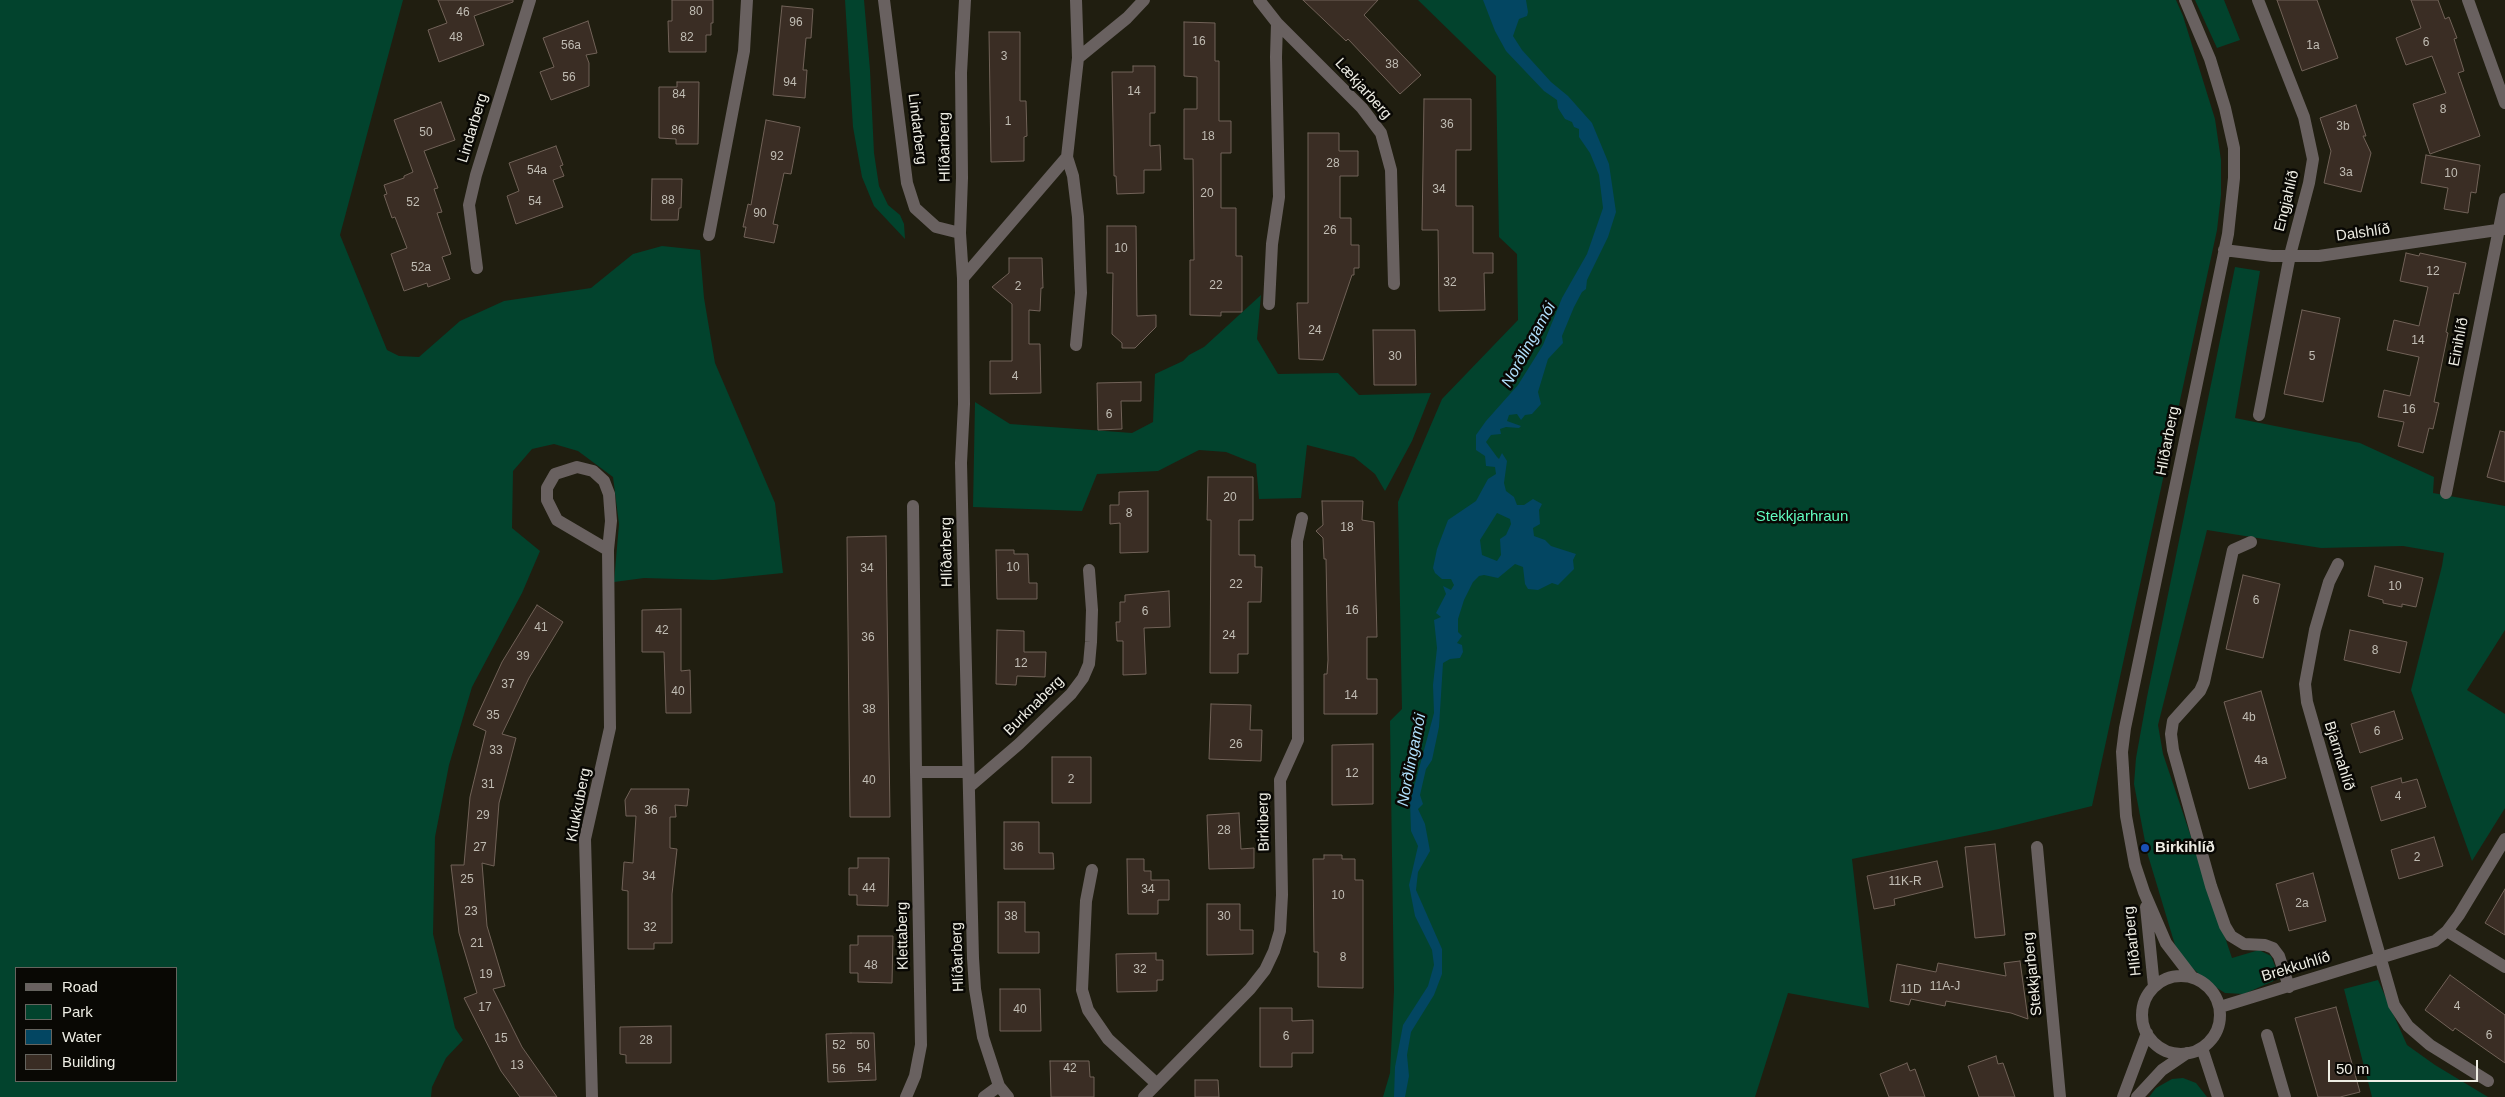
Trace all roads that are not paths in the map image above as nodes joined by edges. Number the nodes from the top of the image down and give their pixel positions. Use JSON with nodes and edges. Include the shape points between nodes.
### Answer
{"nodes":[{"id":1,"x":530,"y":0,"type":"edge"},
{"id":2,"x":747,"y":0,"type":"edge"},
{"id":3,"x":884,"y":0,"type":"edge"},
{"id":4,"x":965,"y":0,"type":"edge"},
{"id":5,"x":1076,"y":0,"type":"edge"},
{"id":6,"x":1144,"y":0,"type":"edge"},
{"id":7,"x":1259,"y":0,"type":"edge"},
{"id":8,"x":2185,"y":0,"type":"edge"},
{"id":9,"x":2258,"y":0,"type":"edge"},
{"id":10,"x":2468,"y":0,"type":"edge"},
{"id":11,"x":1277,"y":23,"type":"junction"},
{"id":12,"x":1078,"y":58,"type":"junction"},
{"id":13,"x":2505,"y":103,"type":"edge"},
{"id":14,"x":1067,"y":157,"type":"junction"},
{"id":15,"x":2505,"y":198,"type":"edge"},
{"id":16,"x":2502,"y":229,"type":"edge"},
{"id":17,"x":960,"y":233,"type":"junction"},
{"id":18,"x":709,"y":235,"type":"dead end"},
{"id":19,"x":2224,"y":250,"type":"junction"},
{"id":20,"x":2290,"y":256,"type":"junction"},
{"id":21,"x":477,"y":268,"type":"dead end"},
{"id":22,"x":963,"y":278,"type":"junction"},
{"id":23,"x":1394,"y":284,"type":"dead end"},
{"id":24,"x":1270,"y":304,"type":"dead end"},
{"id":25,"x":1076,"y":345,"type":"dead end"},
{"id":26,"x":2259,"y":415,"type":"dead end"},
{"id":27,"x":2446,"y":493,"type":"dead end"},
{"id":28,"x":913,"y":506,"type":"dead end"},
{"id":29,"x":1302,"y":518,"type":"dead end"},
{"id":30,"x":2251,"y":542,"type":"dead end"},
{"id":31,"x":608,"y":550,"type":"junction"},
{"id":32,"x":2338,"y":564,"type":"dead end"},
{"id":33,"x":1089,"y":570,"type":"dead end"},
{"id":34,"x":916,"y":772,"type":"junction"},
{"id":35,"x":968,"y":772,"type":"junction"},
{"id":36,"x":969,"y":787,"type":"junction"},
{"id":37,"x":2505,"y":841,"type":"edge"},
{"id":38,"x":2037,"y":848,"type":"dead end"},
{"id":39,"x":1092,"y":870,"type":"dead end"},
{"id":40,"x":2144,"y":892,"type":"junction"},
{"id":41,"x":2447,"y":931,"type":"junction"},
{"id":42,"x":2381,"y":958,"type":"junction"},
{"id":43,"x":2505,"y":967,"type":"edge"},
{"id":44,"x":2192,"y":977,"type":"junction"},
{"id":45,"x":2154,"y":987,"type":"junction"},
{"id":46,"x":2289,"y":987,"type":"junction"},
{"id":47,"x":2220,"y":1007,"type":"junction"},
{"id":48,"x":2147,"y":1033,"type":"junction"},
{"id":49,"x":2267,"y":1035,"type":"dead end"},
{"id":50,"x":2202,"y":1048,"type":"junction"},
{"id":51,"x":2187,"y":1054,"type":"junction"},
{"id":52,"x":2488,"y":1081,"type":"dead end"},
{"id":53,"x":1157,"y":1084,"type":"junction"},
{"id":54,"x":999,"y":1086,"type":"junction"},
{"id":55,"x":592,"y":1097,"type":"edge"},
{"id":56,"x":906,"y":1097,"type":"edge"},
{"id":57,"x":984,"y":1097,"type":"edge"},
{"id":58,"x":1008,"y":1097,"type":"edge"},
{"id":59,"x":1144,"y":1097,"type":"edge"},
{"id":60,"x":2060,"y":1097,"type":"edge"},
{"id":61,"x":2123,"y":1097,"type":"edge"},
{"id":62,"x":2137,"y":1097,"type":"edge"},
{"id":63,"x":2218,"y":1097,"type":"edge"},
{"id":64,"x":2285,"y":1097,"type":"edge"}],
"edges":[{"from":1,"to":21,"type":"street","name":"Lindarberg","via":[[476,175],[470,205]]},
{"from":2,"to":18,"type":"street","via":[[744,51]]},
{"from":3,"to":17,"type":"street","name":"Lindarberg","via":[[907,183],[915,208],[936,227]]},
{"from":4,"to":17,"type":"street","name":"Hlíðarberg"},
{"from":5,"to":12,"type":"street"},
{"from":6,"to":12,"type":"street"},
{"from":7,"to":11,"type":"street","name":"Lækjarberg"},
{"from":8,"to":19,"type":"street","name":"Hlíðarberg","via":[[2210,59],[2234,148],[2234,178]]},
{"from":9,"to":20,"type":"street","name":"Engjahlíð","via":[[2304,117],[2313,159]]},
{"from":10,"to":13,"type":"street"},
{"from":11,"to":23,"type":"street","name":"Lækjarberg","via":[[1362,108],[1381,133],[1391,170]]},
{"from":11,"to":24,"type":"street","via":[[1279,197],[1272,244]]},
{"from":12,"to":14,"type":"street"},
{"from":14,"to":22,"type":"street"},
{"from":14,"to":25,"type":"street","via":[[1078,217],[1081,293]]},
{"from":15,"to":16,"type":"street","name":"Einihlíð"},
{"from":16,"to":20,"type":"street","name":"Dalshlíð","via":[[2319,256]]},
{"from":16,"to":27,"type":"street","name":"Einihlíð"},
{"from":17,"to":22,"type":"street","name":"Hlíðarberg"},
{"from":19,"to":20,"type":"street","name":"Dalshlíð"},
{"from":19,"to":40,"type":"street","name":"Hlíðarberg","via":[[2122,752],[2126,816]]},
{"from":20,"to":26,"type":"street","name":"Engjahlíð"},
{"from":22,"to":35,"type":"street","name":"Hlíðarberg","via":[[961,462]]},
{"from":28,"to":34,"type":"street","name":"Klettaberg"},
{"from":29,"to":53,"type":"street","name":"Birkiberg","via":[[1297,541],[1298,740],[1280,780],[1280,931],[1265,970]]},
{"from":30,"to":46,"type":"street","via":[[2233,550],[2204,682],[2173,721],[2171,734],[2225,926],[2231,936],[2244,944],[2273,948]]},
{"from":31,"to":31,"type":"street","name":"Klukkuberg","via":[[611,521],[609,494],[604,481],[593,471],[578,467],[555,474],[547,488],[547,500],[557,520]]},
{"from":31,"to":55,"type":"street","name":"Klukkuberg","via":[[610,728],[585,839]]},
{"from":32,"to":42,"type":"street","name":"Bjarmahlíð","via":[[2326,590],[2315,630],[2306,677],[2307,702]]},
{"from":33,"to":36,"type":"street","name":"Burknaberg","via":[[1091,642],[1089,664],[1083,678],[1071,694],[1019,744]]},
{"from":34,"to":35,"type":"street"},
{"from":34,"to":56,"type":"street","name":"Klettaberg","via":[[921,1045],[915,1076]]},
{"from":35,"to":36,"type":"street","name":"Hlíðarberg"},
{"from":36,"to":54,"type":"street","name":"Hlíðarberg","via":[[974,989],[983,1037]]},
{"from":37,"to":41,"type":"street","name":"Brekkuhlíð"},
{"from":38,"to":60,"type":"street","name":"Stekkjarberg"},
{"from":39,"to":53,"type":"street","via":[[1086,901],[1082,990],[1088,1010],[1108,1039]]},
{"from":40,"to":44,"type":"street","name":"Hlíðarberg","via":[[2166,942]]},
{"from":40,"to":45,"type":"street","name":"Hlíðarberg"},
{"from":41,"to":42,"type":"street","name":"Brekkuhlíð","via":[[2435,941]]},
{"from":41,"to":43,"type":"street"},
{"from":42,"to":46,"type":"street","name":"Brekkuhlíð"},
{"from":42,"to":52,"type":"street","via":[[2394,1005],[2408,1026],[2430,1045]]},
{"from":44,"to":45,"type":"street","via":[[2172,977]]},
{"from":44,"to":47,"type":"street","via":[[2210,988]]},
{"from":45,"to":48,"type":"street","via":[[2146,997],[2143,1009]]},
{"from":46,"to":47,"type":"street","name":"Brekkuhlíð"},
{"from":47,"to":50,"type":"street","via":[[2217,1030]]},
{"from":48,"to":51,"type":"street","via":[[2160,1047]]},
{"from":48,"to":61,"type":"street"},
{"from":49,"to":64,"type":"street"},
{"from":50,"to":51,"type":"street"},
{"from":50,"to":63,"type":"street"},
{"from":51,"to":62,"type":"street","via":[[2156,1076]]},
{"from":53,"to":59,"type":"street","name":"Birkiberg"},
{"from":54,"to":57,"type":"street"},
{"from":54,"to":58,"type":"street","name":"Hlíðarberg"}]}
